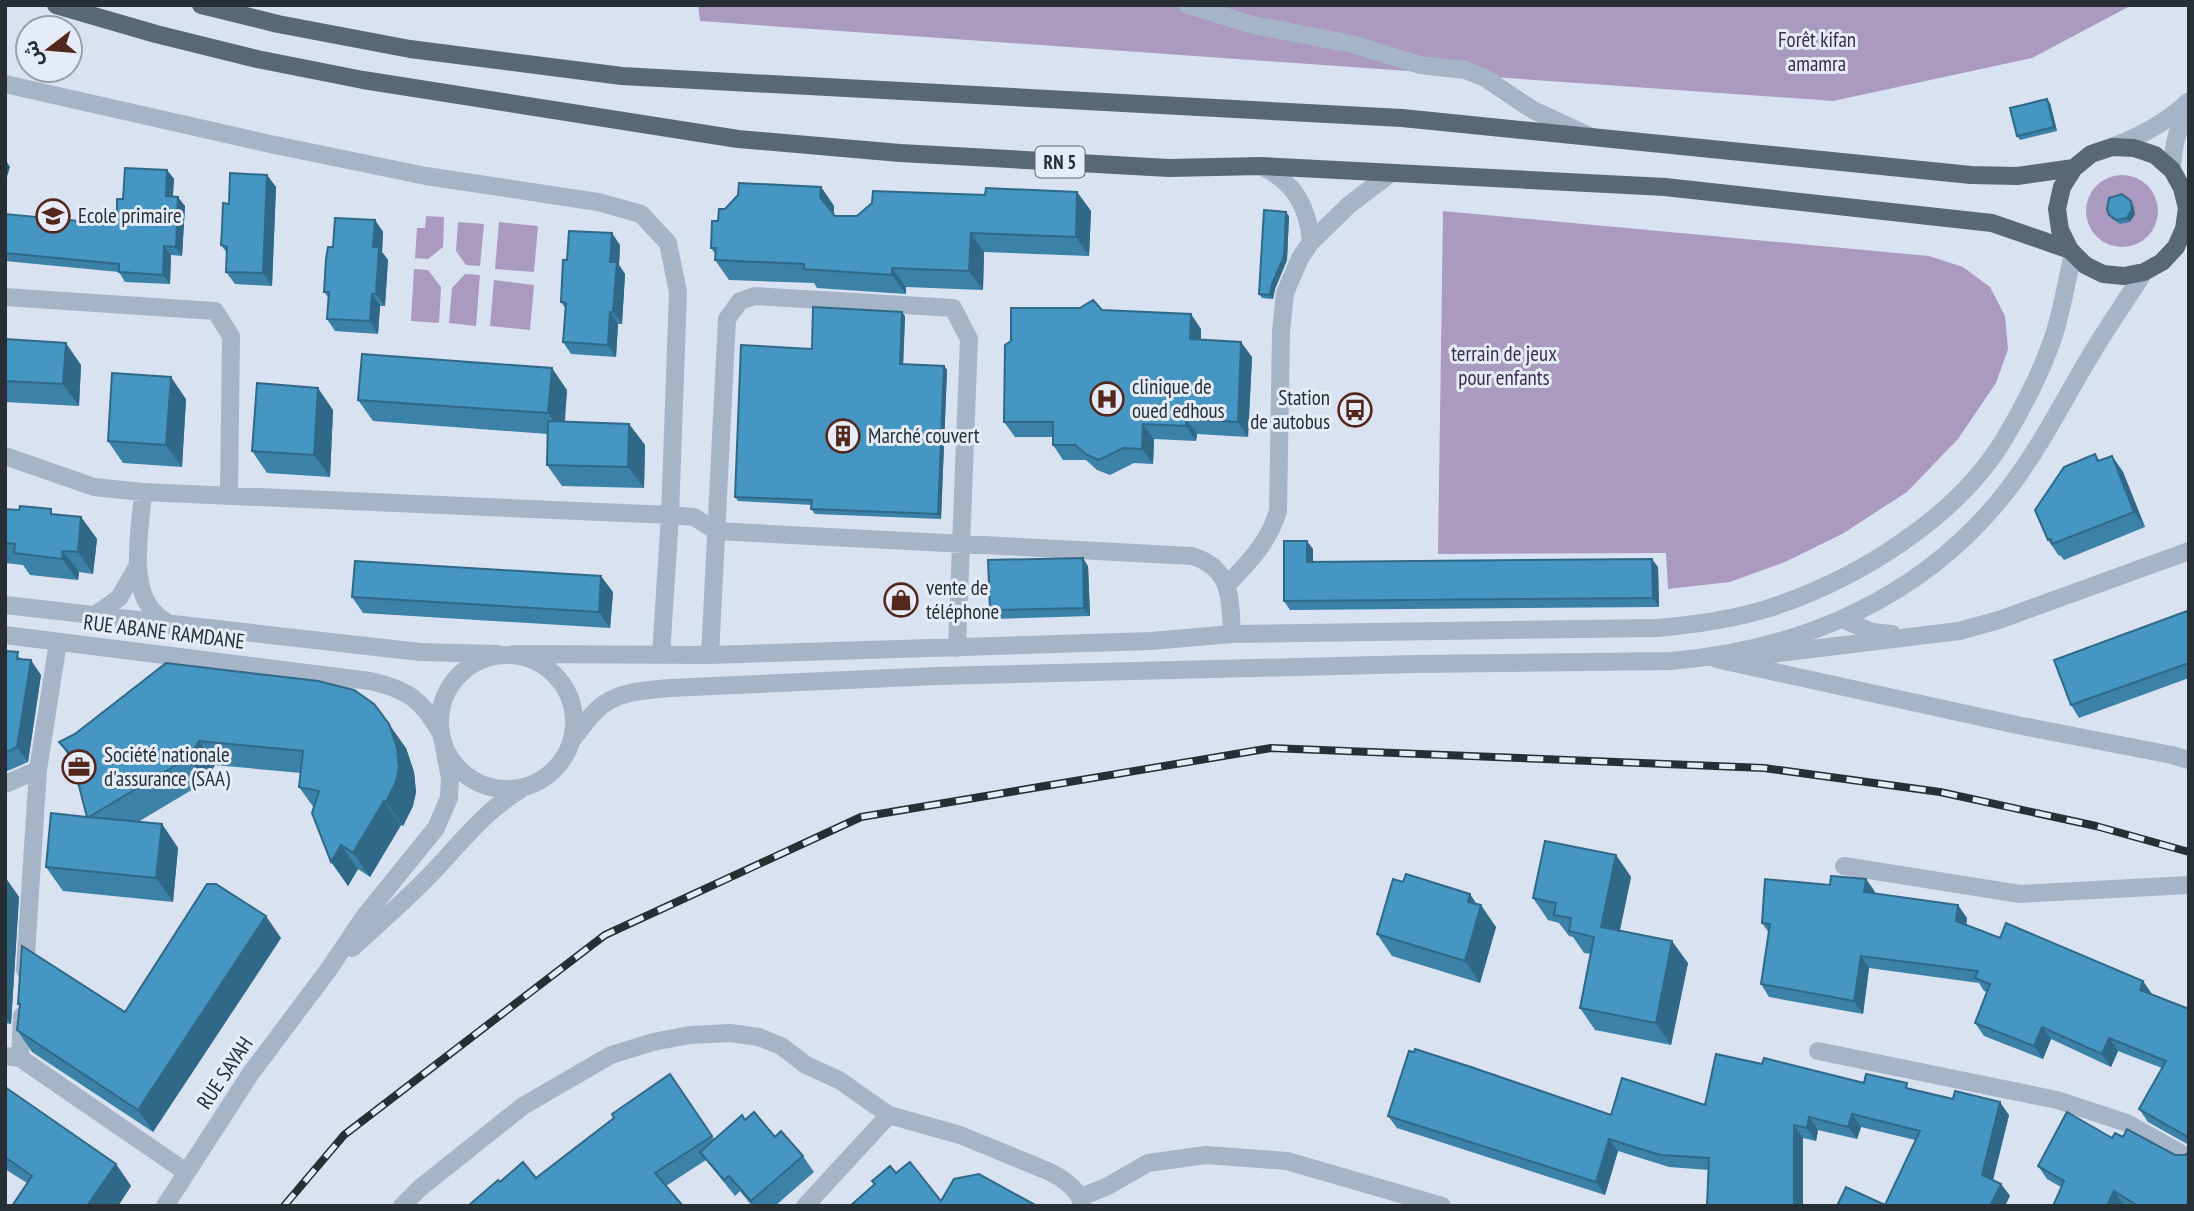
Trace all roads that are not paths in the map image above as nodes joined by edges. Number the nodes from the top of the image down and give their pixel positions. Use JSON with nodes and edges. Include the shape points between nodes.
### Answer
{"nodes":[{"id":1,"x":56,"y":5,"type":"edge"},
{"id":2,"x":201,"y":5,"type":"edge"},
{"id":3,"x":1188,"y":5,"type":"edge"},
{"id":4,"x":5,"y":84,"type":"edge"},
{"id":5,"x":2189,"y":101,"type":"edge"},
{"id":6,"x":2189,"y":106,"type":"edge"},
{"id":7,"x":1591,"y":137,"type":"junction"},
{"id":8,"x":2112,"y":147,"type":"junction"},
{"id":9,"x":1261,"y":166,"type":"junction"},
{"id":10,"x":2074,"y":168,"type":"junction"},
{"id":11,"x":1391,"y":173,"type":"junction"},
{"id":12,"x":2180,"y":179,"type":"edge"},
{"id":13,"x":1311,"y":242,"type":"junction"},
{"id":14,"x":2072,"y":252,"type":"junction"},
{"id":15,"x":2189,"y":254,"type":"edge"},
{"id":16,"x":2162,"y":262,"type":"junction"},
{"id":17,"x":2144,"y":272,"type":"junction"},
{"id":18,"x":5,"y":297,"type":"edge"},
{"id":19,"x":5,"y":456,"type":"edge"},
{"id":20,"x":143,"y":492,"type":"junction"},
{"id":21,"x":229,"y":495,"type":"junction"},
{"id":22,"x":670,"y":514,"type":"junction"},
{"id":23,"x":716,"y":531,"type":"junction"},
{"id":24,"x":960,"y":545,"type":"junction"},
{"id":25,"x":2189,"y":551,"type":"edge"},
{"id":26,"x":137,"y":567,"type":"junction"},
{"id":27,"x":1227,"y":585,"type":"junction"},
{"id":28,"x":5,"y":605,"type":"edge"},
{"id":29,"x":95,"y":615,"type":"junction"},
{"id":30,"x":1842,"y":619,"type":"junction"},
{"id":31,"x":170,"y":625,"type":"junction"},
{"id":32,"x":1232,"y":634,"type":"junction"},
{"id":33,"x":5,"y":635,"type":"edge"},
{"id":34,"x":1920,"y":637,"type":"junction"},
{"id":35,"x":58,"y":642,"type":"junction"},
{"id":36,"x":957,"y":648,"type":"junction"},
{"id":37,"x":505,"y":654,"type":"junction"},
{"id":38,"x":661,"y":655,"type":"junction"},
{"id":39,"x":710,"y":655,"type":"junction"},
{"id":40,"x":1709,"y":658,"type":"junction"},
{"id":41,"x":442,"y":739,"type":"junction"},
{"id":42,"x":572,"y":740,"type":"junction"},
{"id":43,"x":2189,"y":760,"type":"edge"},
{"id":44,"x":38,"y":770,"type":"junction"},
{"id":45,"x":5,"y":784,"type":"edge"},
{"id":46,"x":525,"y":787,"type":"junction"},
{"id":47,"x":1844,"y":866,"type":"dead end"},
{"id":48,"x":2189,"y":885,"type":"edge"},
{"id":49,"x":329,"y":969,"type":"junction"},
{"id":50,"x":1818,"y":1051,"type":"dead end"},
{"id":51,"x":13,"y":1057,"type":"edge"},
{"id":52,"x":889,"y":1115,"type":"junction"},
{"id":53,"x":2189,"y":1158,"type":"edge"},
{"id":54,"x":186,"y":1172,"type":"junction"},
{"id":55,"x":1082,"y":1201,"type":"edge"},
{"id":56,"x":164,"y":1206,"type":"edge"},
{"id":57,"x":402,"y":1206,"type":"edge"},
{"id":58,"x":805,"y":1206,"type":"edge"},
{"id":59,"x":1442,"y":1206,"type":"edge"}],
"edges":[{"from":1,"to":9,"type":"main road","number":"RN 5","via":[[257,59],[363,80],[738,139],[1169,169]]},
{"from":2,"to":7,"type":"main road","via":[[410,49],[622,76],[1388,117]]},
{"from":3,"to":7,"type":"street","via":[[1420,65],[1465,70]]},
{"from":4,"to":22,"type":"street","via":[[426,176],[598,202],[642,214],[668,243],[678,292]]},
{"from":5,"to":8,"type":"street","via":[[2141,136]]},
{"from":6,"to":12,"type":"street","via":[[2173,145]]},
{"from":7,"to":10,"type":"main road","via":[[1971,175],[2017,176]]},
{"from":8,"to":10,"type":"main road","via":[[2091,154]]},
{"from":8,"to":12,"type":"main road","via":[[2155,155]]},
{"from":9,"to":11,"type":"main road","number":"RN 5"},
{"from":9,"to":13,"type":"street","via":[[1276,173],[1298,195],[1306,210]]},
{"from":10,"to":14,"type":"main road","via":[[2062,187],[2057,209],[2060,230]]},
{"from":11,"to":13,"type":"street"},
{"from":11,"to":14,"type":"main road","number":"RN 5","via":[[1665,187],[1992,223]]},
{"from":12,"to":16,"type":"main road","via":[[2187,208],[2184,229]]},
{"from":13,"to":27,"type":"street","via":[[1291,275],[1281,312],[1278,511],[1263,545]]},
{"from":14,"to":17,"type":"main road","via":[[2103,274]]},
{"from":14,"to":32,"type":"street","via":[[2043,364],[2005,438],[1967,488],[1896,547],[1806,594],[1698,625],[1656,628]]},
{"from":15,"to":16,"type":"main road"},
{"from":16,"to":17,"type":"main road"},
{"from":17,"to":30,"type":"street","via":[[2005,493],[1934,564],[1892,594]]},
{"from":18,"to":21,"type":"street","via":[[215,311],[231,336]]},
{"from":19,"to":20,"type":"street","via":[[94,487]]},
{"from":20,"to":21,"type":"street"},
{"from":20,"to":26,"type":"street"},
{"from":21,"to":22,"type":"street"},
{"from":22,"to":23,"type":"street","via":[[694,517]]},
{"from":22,"to":38,"type":"street"},
{"from":23,"to":24,"type":"street"},
{"from":23,"to":24,"type":"street","via":[[727,319],[740,301],[755,296],[953,308],[969,338]]},
{"from":23,"to":39,"type":"street"},
{"from":24,"to":27,"type":"street","via":[[1192,555],[1206,560]]},
{"from":24,"to":36,"type":"street"},
{"from":25,"to":34,"type":"street","via":[[1999,620]]},
{"from":26,"to":29,"type":"street","via":[[119,598]]},
{"from":26,"to":31,"type":"street","via":[[152,610]]},
{"from":27,"to":32,"type":"street"},
{"from":28,"to":29,"type":"street"},
{"from":29,"to":31,"type":"street"},
{"from":30,"to":34,"type":"street","via":[[1871,632]]},
{"from":30,"to":40,"type":"street","via":[[1783,641]]},
{"from":31,"to":37,"type":"street","via":[[420,652]]},
{"from":32,"to":36,"type":"street"},
{"from":33,"to":35,"type":"street","name":"RUE ABANE RAMDANE"},
{"from":34,"to":40,"type":"street","via":[[1769,656]]},
{"from":35,"to":41,"type":"street","name":"RUE ABANE RAMDANE","via":[[370,681],[405,692],[426,709]]},
{"from":35,"to":44,"type":"street"},
{"from":36,"to":39,"type":"street"},
{"from":37,"to":38,"type":"street"},
{"from":37,"to":41,"type":"street","via":[[469,665],[458,675],[442,701]]},
{"from":37,"to":42,"type":"street","via":[[541,663],[562,683],[573,711]]},
{"from":38,"to":39,"type":"street"},
{"from":40,"to":42,"type":"street","via":[[937,676],[670,688],[615,697],[600,706]]},
{"from":40,"to":43,"type":"street"},
{"from":41,"to":46,"type":"street","via":[[459,770],[471,779],[497,789]]},
{"from":41,"to":49,"type":"street","name":"RUE SAYAH","via":[[449,798],[436,828]]},
{"from":42,"to":46,"type":"street","via":[[549,775]]},
{"from":44,"to":45,"type":"street"},
{"from":44,"to":51,"type":"street","via":[[24,996]]},
{"from":46,"to":49,"type":"street","name":"RUE SAYAH","via":[[495,806],[429,876]]},
{"from":47,"to":48,"type":"street","via":[[2020,894]]},
{"from":49,"to":54,"type":"street","name":"RUE SAYAH","via":[[251,1073]]},
{"from":50,"to":53,"type":"street","via":[[2057,1100],[2127,1123]]},
{"from":51,"to":54,"type":"street"},
{"from":52,"to":55,"type":"street","via":[[960,1135],[1050,1172]]},
{"from":52,"to":57,"type":"street","via":[[839,1080],[759,1037],[690,1035],[611,1055],[523,1107]]},
{"from":52,"to":58,"type":"street"},
{"from":54,"to":56,"type":"street","name":"RUE SAYAH"},
{"from":55,"to":59,"type":"street","via":[[1148,1163],[1206,1154],[1287,1161]]}]}
